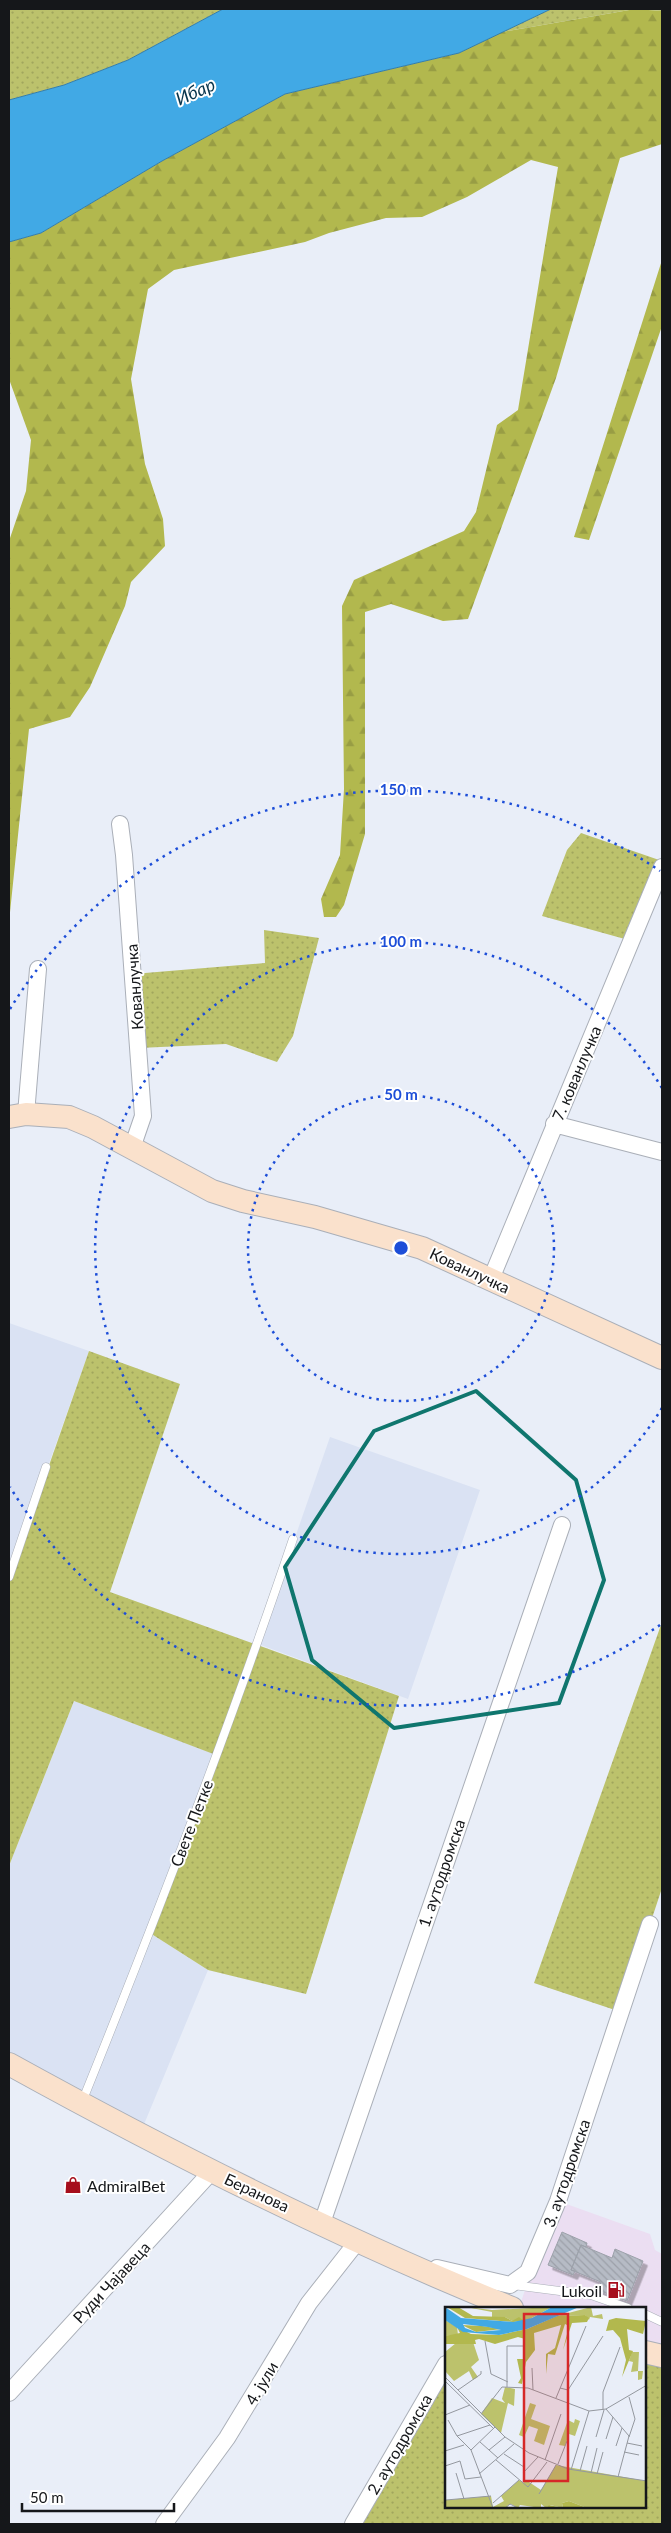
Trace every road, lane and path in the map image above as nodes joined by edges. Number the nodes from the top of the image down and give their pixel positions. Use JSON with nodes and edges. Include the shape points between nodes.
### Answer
{"nodes":[{"id":1,"x":120,"y":824,"type":"dead end"},
{"id":2,"x":662,"y":868,"type":"edge"},
{"id":3,"x":38,"y":969,"type":"dead end"},
{"id":4,"x":18,"y":1115,"type":"edge"},
{"id":5,"x":554,"y":1124,"type":"junction"},
{"id":6,"x":132,"y":1148,"type":"junction"},
{"id":7,"x":662,"y":1152,"type":"edge"},
{"id":8,"x":491,"y":1279,"type":"junction"},
{"id":9,"x":662,"y":1358,"type":"edge"},
{"id":10,"x":46,"y":1467,"type":"dead end"},
{"id":11,"x":562,"y":1525,"type":"dead end"},
{"id":12,"x":293,"y":1539,"type":"dead end"},
{"id":13,"x":9,"y":1577,"type":"edge"},
{"id":14,"x":650,"y":1924,"type":"dead end"},
{"id":15,"x":9,"y":2064,"type":"edge"},
{"id":16,"x":82,"y":2104,"type":"junction"},
{"id":17,"x":212,"y":2171,"type":"junction"},
{"id":18,"x":322,"y":2223,"type":"junction"},
{"id":19,"x":357,"y":2242,"type":"junction"},
{"id":20,"x":379,"y":2252,"type":"junction"},
{"id":21,"x":510,"y":2285,"type":"junction"},
{"id":22,"x":482,"y":2302,"type":"edge"},
{"id":23,"x":507,"y":2307,"type":"edge"},
{"id":24,"x":625,"y":2307,"type":"edge"},
{"id":25,"x":646,"y":2314,"type":"edge"},
{"id":26,"x":662,"y":2322,"type":"edge"},
{"id":27,"x":646,"y":2352,"type":"edge"},
{"id":28,"x":662,"y":2356,"type":"edge"},
{"id":29,"x":445,"y":2366,"type":"edge"},
{"id":30,"x":9,"y":2393,"type":"edge"},
{"id":31,"x":164,"y":2524,"type":"edge"},
{"id":32,"x":352,"y":2524,"type":"edge"}],
"edges":[{"from":1,"to":6,"type":"street","name":"Кованлучка","via":[[143,1116]]},
{"from":2,"to":5,"type":"street","name":"7. кованлучка"},
{"from":3,"to":4,"type":"street","name":"Кованлучка"},
{"from":4,"to":6,"type":"street","name":"Кованлучка","via":[[69,1117]]},
{"from":5,"to":7,"type":"street"},
{"from":5,"to":8,"type":"street","name":"7. кованлучка"},
{"from":6,"to":8,"type":"street","name":"Кованлучка","via":[[212,1191],[422,1248]]},
{"from":8,"to":9,"type":"street","name":"Кованлучка"},
{"from":10,"to":13,"type":"lane"},
{"from":11,"to":18,"type":"street","name":"1. аутодромска"},
{"from":12,"to":16,"type":"lane","name":"Свете Петке","via":[[210,1773]]},
{"from":14,"to":21,"type":"street","name":"3. аутодромска","via":[[558,2201],[528,2272]]},
{"from":15,"to":16,"type":"street","name":"Беранова"},
{"from":16,"to":17,"type":"street","name":"Беранова"},
{"from":17,"to":18,"type":"street","name":"Беранова"},
{"from":17,"to":30,"type":"street","name":"Руди Чајавеца"},
{"from":18,"to":19,"type":"street","name":"Беранова"},
{"from":19,"to":20,"type":"street","name":"Беранова"},
{"from":19,"to":31,"type":"street","name":"4. јули","via":[[308,2304],[227,2438]]},
{"from":20,"to":21,"type":"street"},
{"from":20,"to":22,"type":"street","name":"Беранова"},
{"from":21,"to":24,"type":"lane","via":[[591,2295]]},
{"from":22,"to":23,"type":"street","name":"Беранова"},
{"from":25,"to":26,"type":"lane"},
{"from":27,"to":28,"type":"street"},
{"from":29,"to":32,"type":"street","name":"2. аутодромска"}]}
